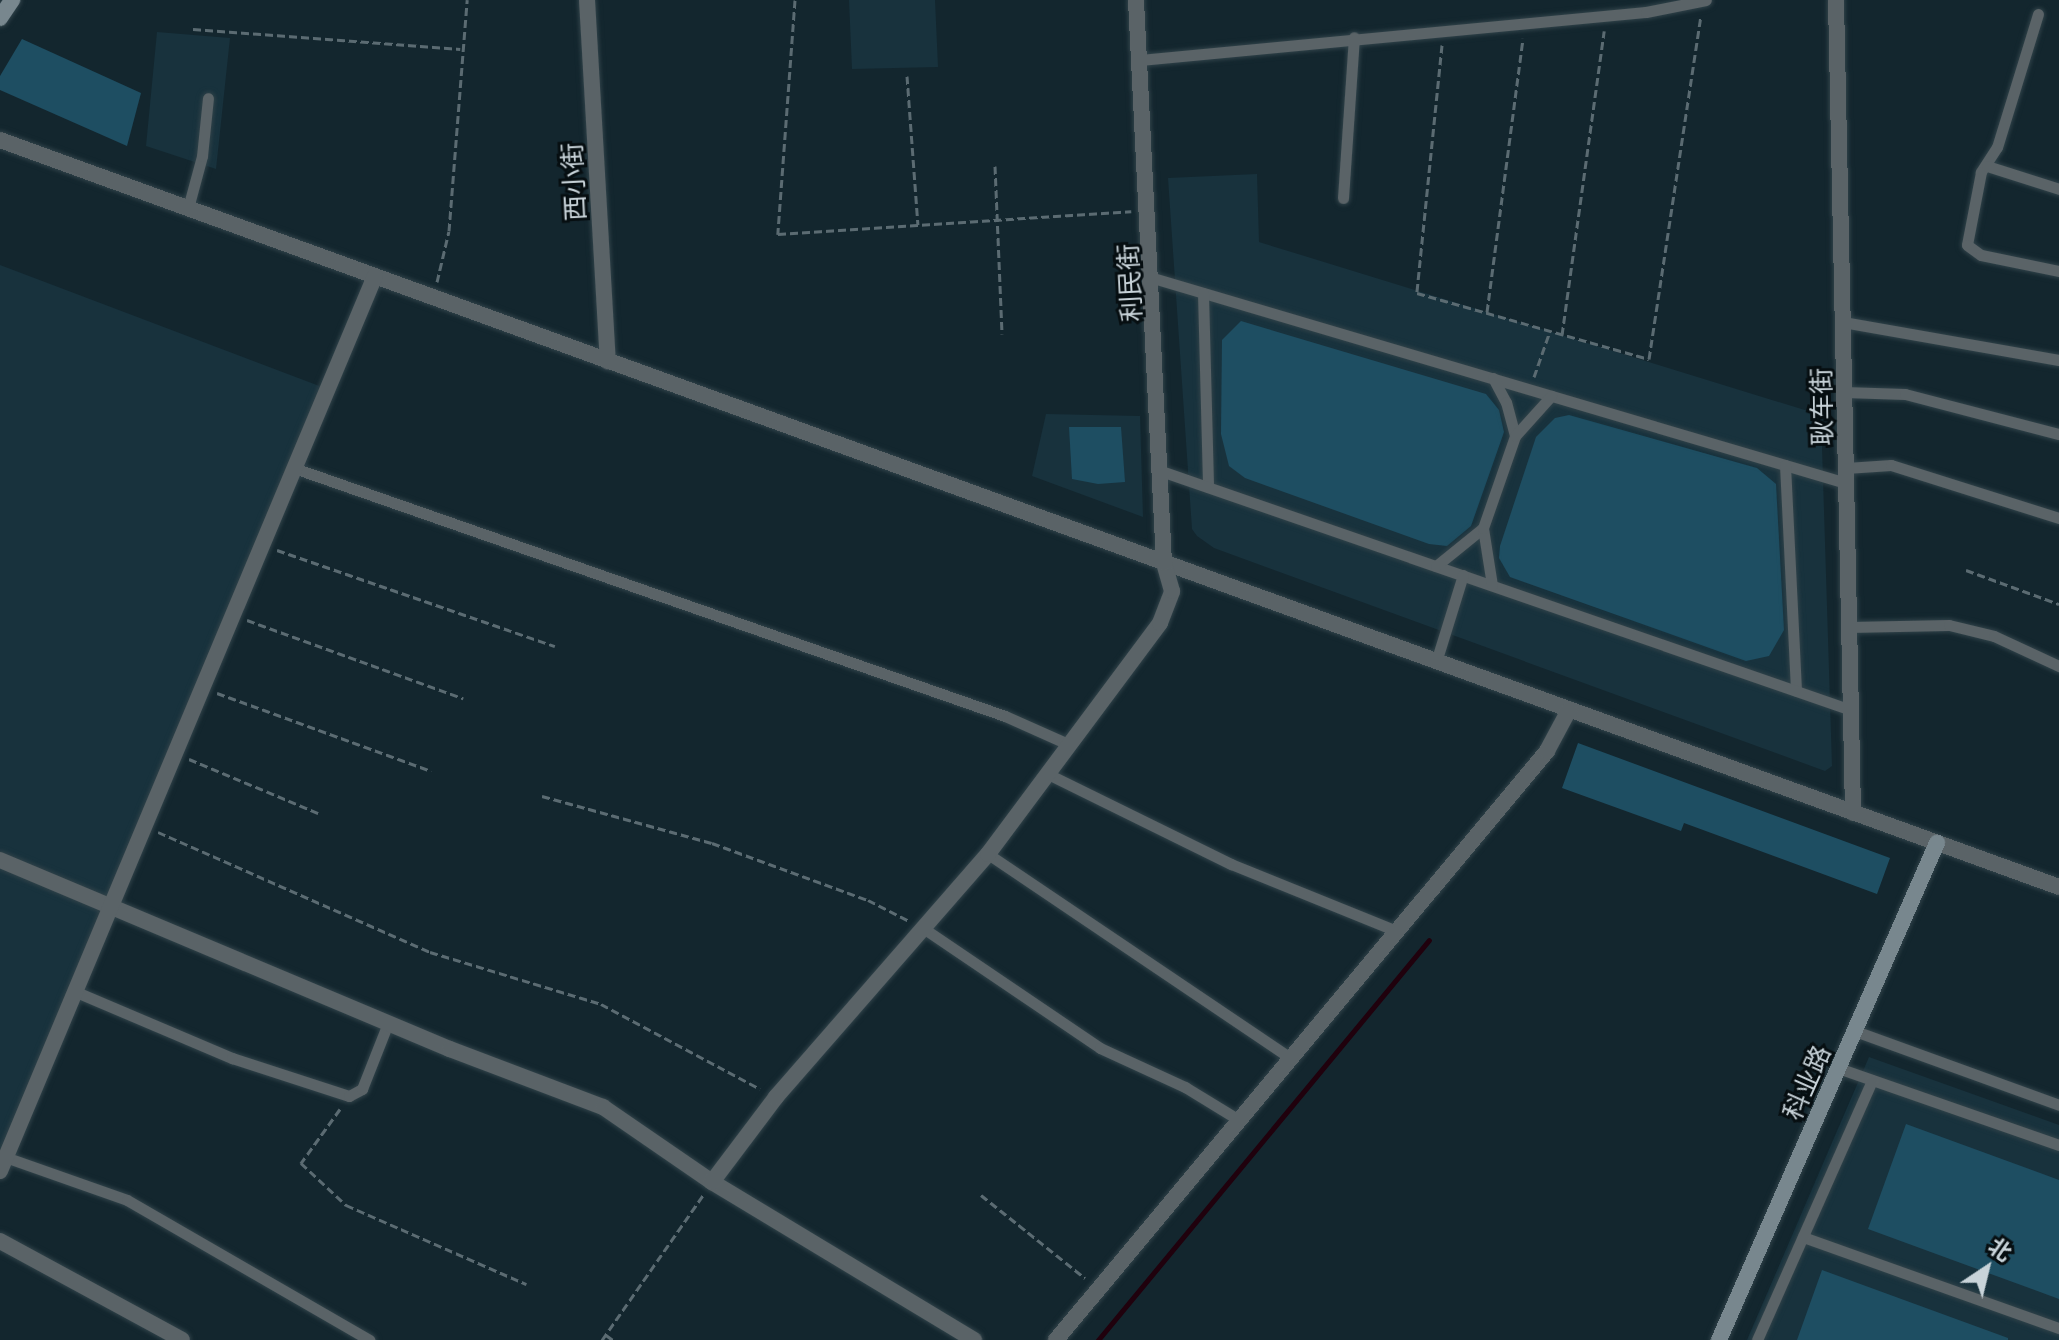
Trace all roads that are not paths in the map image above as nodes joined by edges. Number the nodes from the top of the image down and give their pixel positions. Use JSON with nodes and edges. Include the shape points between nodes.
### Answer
{"nodes":[{"id":1,"x":12,"y":0,"type":"edge"},
{"id":2,"x":587,"y":0,"type":"edge"},
{"id":3,"x":1136,"y":0,"type":"edge"},
{"id":4,"x":1704,"y":0,"type":"edge"},
{"id":5,"x":1836,"y":0,"type":"edge"},
{"id":6,"x":2038,"y":14,"type":"dead end"},
{"id":7,"x":0,"y":18,"type":"edge"},
{"id":8,"x":1354,"y":37,"type":"junction"},
{"id":9,"x":1140,"y":60,"type":"junction"},
{"id":10,"x":208,"y":98,"type":"dead end"},
{"id":11,"x":0,"y":140,"type":"edge"},
{"id":12,"x":1987,"y":166,"type":"junction"},
{"id":13,"x":2059,"y":189,"type":"edge"},
{"id":14,"x":1343,"y":198,"type":"dead end"},
{"id":15,"x":188,"y":208,"type":"junction"},
{"id":16,"x":2059,"y":271,"type":"edge"},
{"id":17,"x":375,"y":276,"type":"junction"},
{"id":18,"x":1153,"y":278,"type":"junction"},
{"id":19,"x":1203,"y":293,"type":"junction"},
{"id":20,"x":1843,"y":322,"type":"junction"},
{"id":21,"x":2059,"y":360,"type":"edge"},
{"id":22,"x":608,"y":361,"type":"junction"},
{"id":23,"x":1493,"y":378,"type":"junction"},
{"id":24,"x":1844,"y":392,"type":"junction"},
{"id":25,"x":1551,"y":396,"type":"junction"},
{"id":26,"x":2059,"y":434,"type":"edge"},
{"id":27,"x":1515,"y":436,"type":"junction"},
{"id":28,"x":1785,"y":465,"type":"junction"},
{"id":29,"x":294,"y":468,"type":"junction"},
{"id":30,"x":1161,"y":471,"type":"junction"},
{"id":31,"x":1846,"y":475,"type":"junction"},
{"id":32,"x":1208,"y":487,"type":"junction"},
{"id":33,"x":2059,"y":518,"type":"edge"},
{"id":34,"x":1483,"y":528,"type":"junction"},
{"id":35,"x":1164,"y":563,"type":"junction"},
{"id":36,"x":1436,"y":566,"type":"junction"},
{"id":37,"x":1463,"y":575,"type":"junction"},
{"id":38,"x":1492,"y":585,"type":"junction"},
{"id":39,"x":1849,"y":627,"type":"junction"},
{"id":40,"x":1436,"y":662,"type":"junction"},
{"id":41,"x":2059,"y":666,"type":"edge"},
{"id":42,"x":1796,"y":691,"type":"junction"},
{"id":43,"x":1569,"y":710,"type":"junction"},
{"id":44,"x":1851,"y":710,"type":"junction"},
{"id":45,"x":1070,"y":745,"type":"junction"},
{"id":46,"x":1048,"y":774,"type":"junction"},
{"id":47,"x":1853,"y":813,"type":"junction"},
{"id":48,"x":1937,"y":843,"type":"junction"},
{"id":49,"x":988,"y":854,"type":"junction"},
{"id":50,"x":0,"y":860,"type":"edge"},
{"id":51,"x":2059,"y":887,"type":"edge"},
{"id":52,"x":110,"y":906,"type":"junction"},
{"id":53,"x":923,"y":928,"type":"junction"},
{"id":54,"x":1397,"y":931,"type":"junction"},
{"id":55,"x":74,"y":991,"type":"junction"},
{"id":56,"x":388,"y":1023,"type":"junction"},
{"id":57,"x":1855,"y":1031,"type":"junction"},
{"id":58,"x":1291,"y":1058,"type":"junction"},
{"id":59,"x":1838,"y":1068,"type":"junction"},
{"id":60,"x":1872,"y":1080,"type":"junction"},
{"id":61,"x":2059,"y":1105,"type":"edge"},
{"id":62,"x":1239,"y":1120,"type":"junction"},
{"id":63,"x":2059,"y":1145,"type":"edge"},
{"id":64,"x":2,"y":1164,"type":"edge"},
{"id":65,"x":712,"y":1182,"type":"junction"},
{"id":66,"x":1803,"y":1237,"type":"junction"},
{"id":67,"x":0,"y":1241,"type":"edge"},
{"id":68,"x":2059,"y":1328,"type":"edge"},
{"id":69,"x":182,"y":1340,"type":"edge"},
{"id":70,"x":369,"y":1340,"type":"edge"},
{"id":71,"x":974,"y":1340,"type":"edge"},
{"id":72,"x":1056,"y":1340,"type":"edge"},
{"id":73,"x":1719,"y":1340,"type":"edge"},
{"id":74,"x":1757,"y":1340,"type":"edge"}],
"edges":[{"from":1,"to":7,"type":"street"},
{"from":2,"to":22,"type":"street","name":"西小街"},
{"from":3,"to":9,"type":"street","name":"利民街"},
{"from":4,"to":8,"type":"lane","via":[[1606,15]]},
{"from":5,"to":20,"type":"street","name":"耿车街"},
{"from":6,"to":12,"type":"lane","via":[[2036,35]]},
{"from":8,"to":9,"type":"lane"},
{"from":8,"to":14,"type":"lane"},
{"from":9,"to":18,"type":"street","name":"利民街"},
{"from":10,"to":15,"type":"lane","via":[[202,156]]},
{"from":11,"to":15,"type":"street"},
{"from":12,"to":13,"type":"lane"},
{"from":12,"to":16,"type":"lane","via":[[1981,172],[1967,245],[1981,255]]},
{"from":15,"to":17,"type":"street"},
{"from":17,"to":22,"type":"street"},
{"from":17,"to":29,"type":"street"},
{"from":18,"to":19,"type":"lane"},
{"from":18,"to":30,"type":"street","name":"利民街"},
{"from":19,"to":23,"type":"lane"},
{"from":19,"to":32,"type":"lane"},
{"from":20,"to":21,"type":"lane"},
{"from":20,"to":24,"type":"street","name":"耿车街"},
{"from":22,"to":35,"type":"street"},
{"from":23,"to":25,"type":"lane"},
{"from":23,"to":27,"type":"lane"},
{"from":24,"to":26,"type":"lane","via":[[1905,394]]},
{"from":24,"to":31,"type":"street","name":"耿车街"},
{"from":25,"to":27,"type":"lane"},
{"from":25,"to":28,"type":"lane"},
{"from":27,"to":34,"type":"lane"},
{"from":28,"to":31,"type":"lane"},
{"from":28,"to":42,"type":"lane"},
{"from":29,"to":45,"type":"lane","via":[[1005,716]]},
{"from":29,"to":52,"type":"street"},
{"from":30,"to":32,"type":"lane"},
{"from":30,"to":35,"type":"street","name":"利民街"},
{"from":31,"to":33,"type":"lane","via":[[1891,465]]},
{"from":31,"to":39,"type":"street","name":"耿车街"},
{"from":32,"to":36,"type":"lane"},
{"from":34,"to":36,"type":"lane"},
{"from":34,"to":38,"type":"lane"},
{"from":35,"to":40,"type":"street"},
{"from":35,"to":45,"type":"street","name":"利民街","via":[[1172,591],[1160,623]]},
{"from":36,"to":37,"type":"lane"},
{"from":37,"to":38,"type":"lane"},
{"from":37,"to":40,"type":"lane"},
{"from":38,"to":42,"type":"lane"},
{"from":39,"to":41,"type":"lane","via":[[1949,625],[1994,636]]},
{"from":39,"to":44,"type":"street","name":"耿车街"},
{"from":40,"to":43,"type":"street"},
{"from":42,"to":44,"type":"lane"},
{"from":43,"to":47,"type":"street"},
{"from":43,"to":54,"type":"street","via":[[1547,751]]},
{"from":44,"to":47,"type":"street","name":"耿车街"},
{"from":45,"to":46,"type":"street","name":"利民街"},
{"from":46,"to":49,"type":"street","name":"利民街"},
{"from":46,"to":54,"type":"lane","via":[[1231,864]]},
{"from":47,"to":48,"type":"street"},
{"from":48,"to":51,"type":"street"},
{"from":48,"to":57,"type":"street","name":"科业路"},
{"from":49,"to":53,"type":"street","name":"利民街"},
{"from":49,"to":58,"type":"lane"},
{"from":50,"to":52,"type":"street"},
{"from":52,"to":55,"type":"street"},
{"from":52,"to":56,"type":"street"},
{"from":53,"to":62,"type":"lane","via":[[1100,1048],[1185,1087]]},
{"from":53,"to":65,"type":"street","name":"利民街","via":[[776,1097]]},
{"from":54,"to":58,"type":"street"},
{"from":55,"to":56,"type":"lane","via":[[232,1058],[349,1096],[362,1089]]},
{"from":55,"to":64,"type":"street"},
{"from":56,"to":65,"type":"street","via":[[603,1107]]},
{"from":57,"to":59,"type":"street","name":"科业路"},
{"from":57,"to":61,"type":"lane"},
{"from":58,"to":62,"type":"street"},
{"from":59,"to":60,"type":"lane"},
{"from":59,"to":73,"type":"street","name":"科业路"},
{"from":60,"to":63,"type":"lane"},
{"from":60,"to":66,"type":"lane"},
{"from":62,"to":72,"type":"street"},
{"from":64,"to":70,"type":"lane","via":[[127,1200]]},
{"from":65,"to":71,"type":"street"},
{"from":66,"to":68,"type":"lane"},
{"from":66,"to":74,"type":"lane"},
{"from":67,"to":69,"type":"street"}]}
